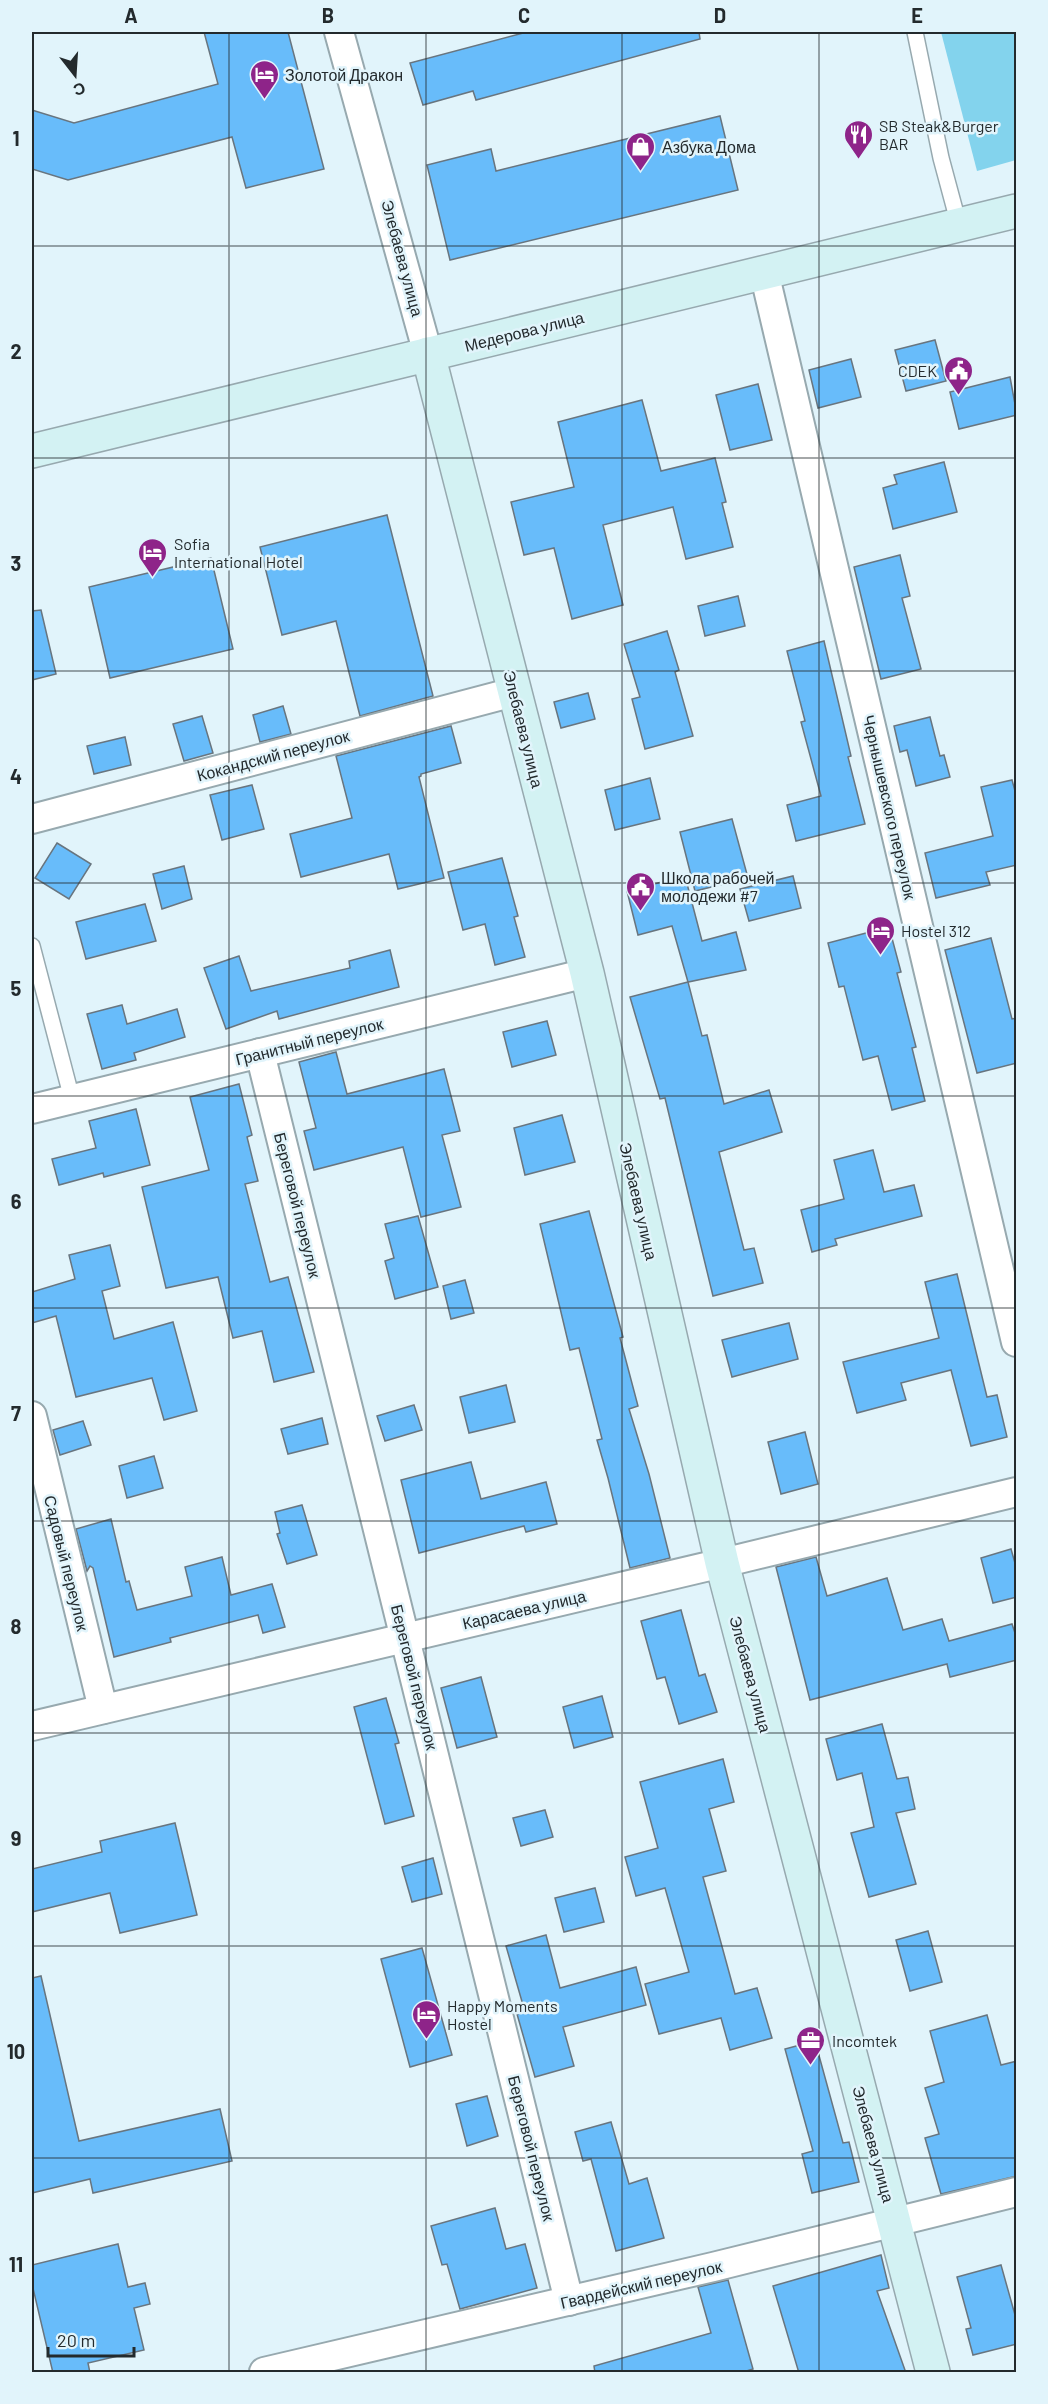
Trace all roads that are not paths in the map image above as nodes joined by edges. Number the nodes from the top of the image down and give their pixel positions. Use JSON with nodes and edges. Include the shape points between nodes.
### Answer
{"nodes":[{"id":1,"x":339,"y":32,"type":"edge"},
{"id":2,"x":915,"y":32,"type":"edge"},
{"id":3,"x":1017,"y":211,"type":"edge"},
{"id":4,"x":958,"y":225,"type":"junction"},
{"id":5,"x":764,"y":272,"type":"junction"},
{"id":6,"x":428,"y":354,"type":"junction"},
{"id":7,"x":32,"y":451,"type":"edge"},
{"id":8,"x":514,"y":692,"type":"junction"},
{"id":9,"x":32,"y":819,"type":"edge"},
{"id":10,"x":32,"y":946,"type":"edge"},
{"id":11,"x":587,"y":973,"type":"junction"},
{"id":12,"x":260,"y":1053,"type":"junction"},
{"id":13,"x":72,"y":1099,"type":"junction"},
{"id":14,"x":32,"y":1109,"type":"edge"},
{"id":15,"x":1017,"y":1342,"type":"edge"},
{"id":16,"x":32,"y":1416,"type":"edge"},
{"id":17,"x":1017,"y":1492,"type":"edge"},
{"id":18,"x":722,"y":1563,"type":"junction"},
{"id":19,"x":405,"y":1637,"type":"junction"},
{"id":20,"x":103,"y":1709,"type":"junction"},
{"id":21,"x":32,"y":1726,"type":"edge"},
{"id":22,"x":1017,"y":2192,"type":"edge"},
{"id":23,"x":895,"y":2222,"type":"junction"},
{"id":24,"x":569,"y":2301,"type":"junction"},
{"id":25,"x":267,"y":2372,"type":"edge"},
{"id":26,"x":933,"y":2373,"type":"edge"}],
"edges":[{"from":1,"to":6,"type":"street","name":"Элебаева улица"},
{"from":2,"to":4,"type":"lane"},
{"from":3,"to":4,"type":"street","name":"Медерова улица"},
{"from":4,"to":5,"type":"street","name":"Медерова улица"},
{"from":5,"to":6,"type":"street","name":"Медерова улица"},
{"from":5,"to":15,"type":"street","name":"Чернышевского переулок"},
{"from":6,"to":7,"type":"street","name":"Медерова улица"},
{"from":6,"to":8,"type":"street","name":"Элебаева улица"},
{"from":8,"to":9,"type":"street","name":"Кокандский переулок"},
{"from":8,"to":11,"type":"street","name":"Элебаева улица"},
{"from":10,"to":13,"type":"lane"},
{"from":11,"to":12,"type":"street","name":"Гранитный переулок"},
{"from":11,"to":18,"type":"street","name":"Элебаева улица"},
{"from":12,"to":13,"type":"street","name":"Гранитный переулок"},
{"from":12,"to":19,"type":"street","name":"Береговой переулок"},
{"from":13,"to":14,"type":"street","name":"Гранитный переулок"},
{"from":16,"to":20,"type":"street","name":"Садовый переулок"},
{"from":17,"to":18,"type":"street","name":"Карасаева улица"},
{"from":18,"to":19,"type":"street","name":"Карасаева улица"},
{"from":18,"to":23,"type":"street","name":"Элебаева улица"},
{"from":19,"to":20,"type":"street","name":"Карасаева улица"},
{"from":19,"to":24,"type":"street","name":"Береговой переулок"},
{"from":20,"to":21,"type":"street","name":"Карасаева улица"},
{"from":22,"to":23,"type":"street","name":"Гвардейский переулок"},
{"from":23,"to":24,"type":"street","name":"Гвардейский переулок"},
{"from":23,"to":26,"type":"street","name":"Элебаева улица"},
{"from":24,"to":25,"type":"street","name":"Гвардейский переулок"}]}
